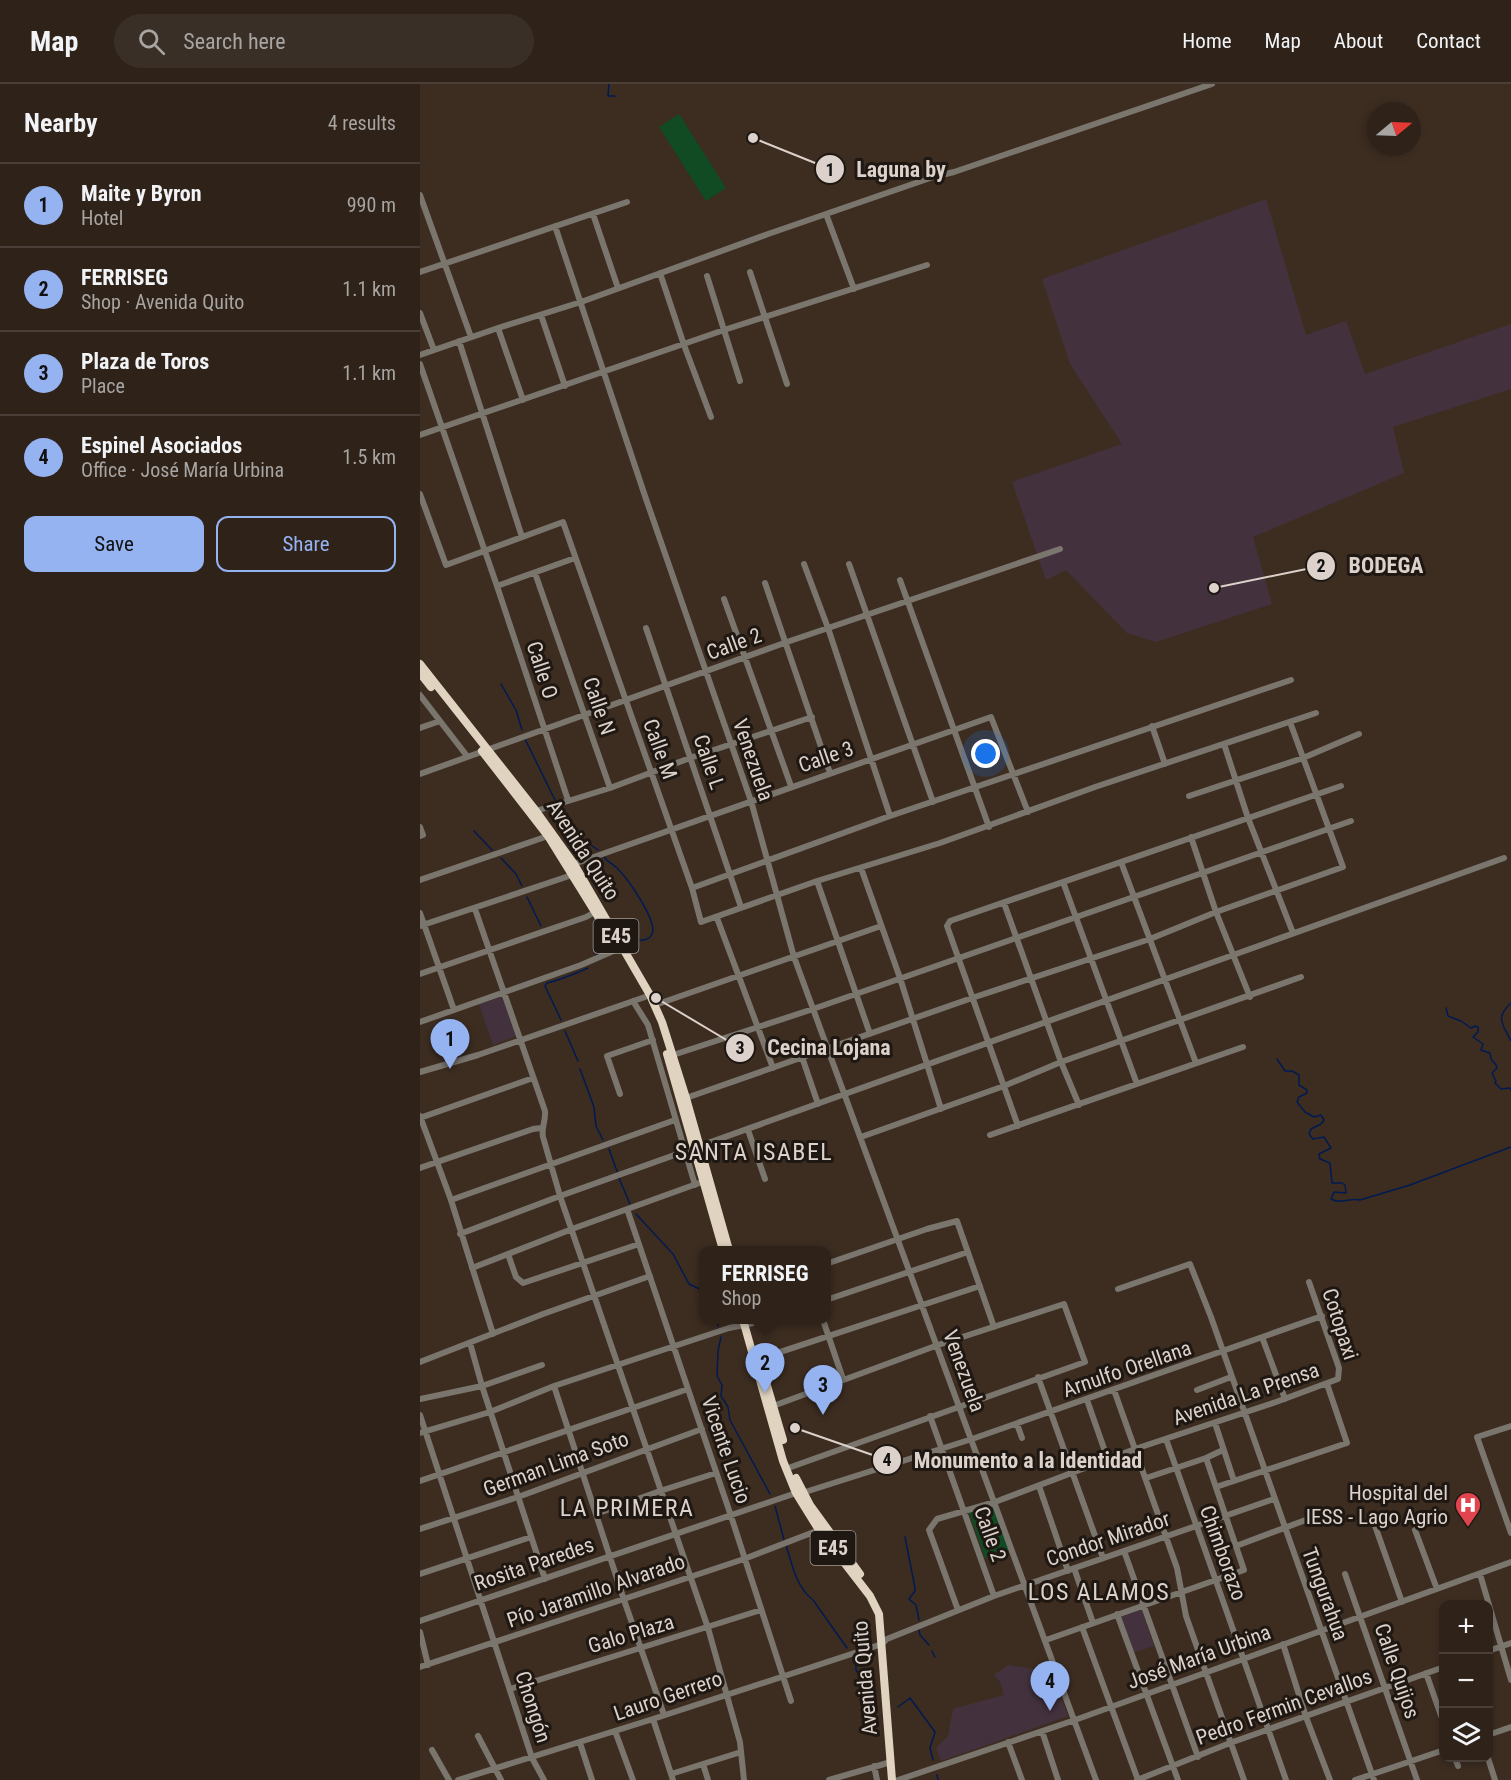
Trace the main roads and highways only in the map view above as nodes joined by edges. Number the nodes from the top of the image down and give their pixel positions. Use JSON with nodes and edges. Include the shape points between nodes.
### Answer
{"nodes":[{"id":1,"x":420,"y":664,"type":"edge"},
{"id":2,"x":420,"y":673,"type":"edge"},
{"id":3,"x":484,"y":750,"type":"junction"},
{"id":4,"x":692,"y":1150,"type":"junction"},
{"id":5,"x":721,"y":1246,"type":"edge"},
{"id":6,"x":727,"y":1246,"type":"edge"},
{"id":7,"x":747,"y":1324,"type":"edge"},
{"id":8,"x":747,"y":1324,"type":"edge"},
{"id":9,"x":799,"y":1493,"type":"junction"},
{"id":10,"x":885,"y":1641,"type":"junction"},
{"id":11,"x":896,"y":1780,"type":"edge"}],
"edges":[{"from":1,"to":3,"type":"highway","name":"Avenida Quito","number":"E45"},
{"from":2,"to":3,"type":"highway","name":"Avenida Quito","number":"E45"},
{"from":3,"to":4,"type":"highway","name":"Avenida Quito","number":"E45","via":[[548,836],[645,997],[658,1024]]},
{"from":3,"to":4,"type":"highway","name":"Avenida Quito","number":"E45","via":[[536,811],[574,864],[655,1005],[686,1098]]},
{"from":4,"to":5,"type":"highway","name":"Avenida Quito","number":"E45","via":[[699,1184]]},
{"from":4,"to":6,"type":"highway","name":"Avenida Quito","number":"E45"},
{"from":7,"to":9,"type":"highway","name":"Avenida Quito","number":"E45"},
{"from":8,"to":9,"type":"highway","name":"Avenida Quito","number":"E45","via":[[783,1461]]},
{"from":9,"to":10,"type":"highway","name":"Avenida Quito","number":"E45","via":[[819,1530],[875,1605]]},
{"from":9,"to":10,"type":"highway","name":"Avenida Quito","number":"E45","via":[[875,1594],[883,1612]]},
{"from":10,"to":11,"type":"highway","name":"Avenida Quito","number":"E45"},
{"from":10,"to":11,"type":"highway","name":"Avenida Quito","number":"E45","via":[[891,1762]]}]}
